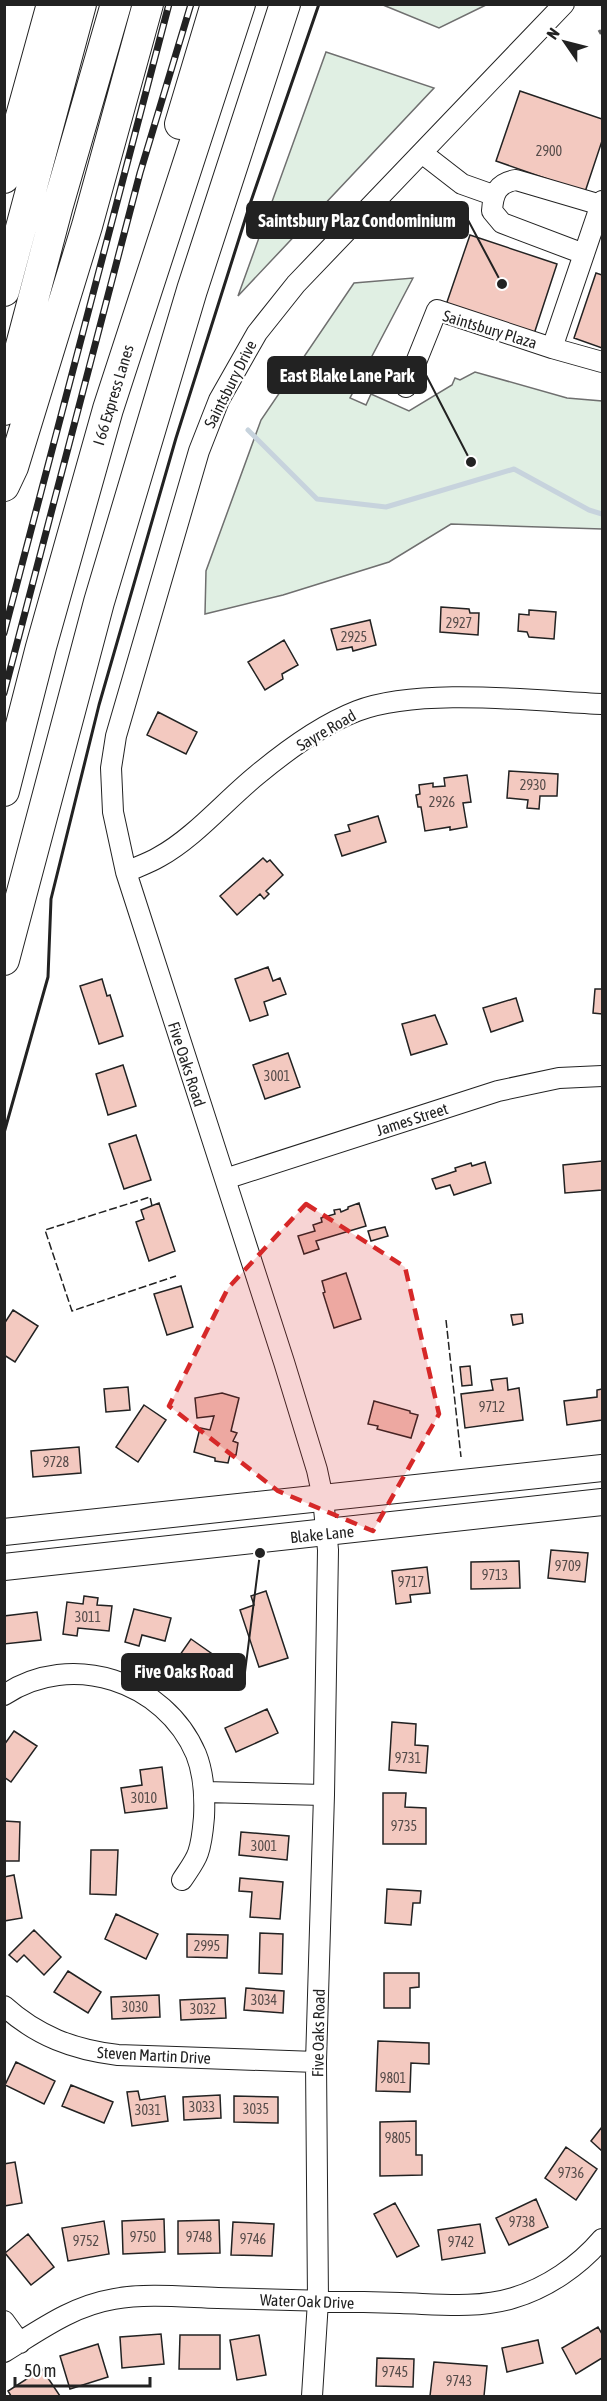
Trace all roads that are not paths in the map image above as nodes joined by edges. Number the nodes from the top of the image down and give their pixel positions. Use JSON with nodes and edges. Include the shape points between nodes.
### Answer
{"nodes":[{"id":1,"x":51,"y":4,"type":"edge"},
{"id":2,"x":81,"y":4,"type":"edge"},
{"id":3,"x":116,"y":4,"type":"edge"},
{"id":4,"x":148,"y":4,"type":"edge"},
{"id":5,"x":216,"y":4,"type":"edge"},
{"id":6,"x":240,"y":4,"type":"edge"},
{"id":7,"x":285,"y":4,"type":"edge"},
{"id":8,"x":564,"y":4,"type":"edge"},
{"id":9,"x":4,"y":102,"type":"edge"},
{"id":10,"x":423,"y":153,"type":"junction"},
{"id":11,"x":4,"y":178,"type":"edge"},
{"id":12,"x":493,"y":195,"type":"junction"},
{"id":13,"x":602,"y":203,"type":"edge"},
{"id":14,"x":584,"y":254,"type":"junction"},
{"id":15,"x":4,"y":291,"type":"edge"},
{"id":16,"x":552,"y":348,"type":"junction"},
{"id":17,"x":603,"y":362,"type":"edge"},
{"id":18,"x":406,"y":387,"type":"dead end"},
{"id":19,"x":108,"y":409,"type":"junction"},
{"id":20,"x":4,"y":410,"type":"edge"},
{"id":21,"x":4,"y":486,"type":"edge"},
{"id":22,"x":603,"y":705,"type":"edge"},
{"id":23,"x":4,"y":791,"type":"edge"},
{"id":24,"x":126,"y":872,"type":"junction"},
{"id":25,"x":4,"y":960,"type":"edge"},
{"id":26,"x":603,"y":1076,"type":"edge"},
{"id":27,"x":225,"y":1179,"type":"junction"},
{"id":28,"x":603,"y":1468,"type":"edge"},
{"id":29,"x":323,"y":1498,"type":"junction"},
{"id":30,"x":603,"y":1502,"type":"edge"},
{"id":31,"x":4,"y":1532,"type":"edge"},
{"id":32,"x":327,"y":1533,"type":"junction"},
{"id":33,"x":4,"y":1567,"type":"edge"},
{"id":34,"x":4,"y":1695,"type":"edge"},
{"id":35,"x":205,"y":1792,"type":"junction"},
{"id":36,"x":324,"y":1795,"type":"junction"},
{"id":37,"x":182,"y":1880,"type":"dead end"},
{"id":38,"x":4,"y":2006,"type":"edge"},
{"id":39,"x":316,"y":2062,"type":"junction"},
{"id":40,"x":603,"y":2239,"type":"edge"},
{"id":41,"x":318,"y":2301,"type":"junction"},
{"id":42,"x":4,"y":2321,"type":"edge"},
{"id":43,"x":12,"y":2348,"type":"edge"},
{"id":44,"x":312,"y":2397,"type":"edge"}],
"edges":[{"from":1,"to":9,"type":"highway"},
{"from":1,"to":11,"type":"highway"},
{"from":2,"to":15,"type":"highway"},
{"from":3,"to":20,"type":"highway"},
{"from":4,"to":21,"type":"highway","via":[[87,226]]},
{"from":5,"to":19,"type":"highway","via":[[148,238]]},
{"from":6,"to":19,"type":"highway","name":"I 66 Express Lanes"},
{"from":7,"to":25,"type":"highway","via":[[192,290],[99,602]]},
{"from":8,"to":10,"type":"street","name":"Saintsbury Drive"},
{"from":10,"to":12,"type":"street","via":[[462,184]]},
{"from":10,"to":24,"type":"street","name":"Saintsbury Drive","via":[[325,251],[279,304],[243,355],[210,419],[116,736],[111,768],[113,812]]},
{"from":12,"to":13,"type":"street","name":"Saintsbury Plaza","via":[[504,182],[516,180]]},
{"from":12,"to":14,"type":"street","via":[[492,211],[502,223]]},
{"from":13,"to":14,"type":"street","name":"Saintsbury Plaza"},
{"from":14,"to":16,"type":"street","name":"Saintsbury Plaza"},
{"from":16,"to":17,"type":"street","name":"Saintsbury Plaza"},
{"from":16,"to":18,"type":"street","name":"Saintsbury Plaza","via":[[437,310]]},
{"from":19,"to":23,"type":"highway","name":"I 66 Express Lanes"},
{"from":22,"to":24,"type":"street","name":"Sayre Road","via":[[447,699],[405,701],[359,710],[316,731],[266,768],[176,846]]},
{"from":24,"to":27,"type":"street","name":"Five Oaks Road"},
{"from":26,"to":27,"type":"street","name":"James Street","via":[[560,1078],[498,1091]]},
{"from":27,"to":29,"type":"street","name":"Five Oaks Road"},
{"from":28,"to":29,"type":"main road"},
{"from":29,"to":31,"type":"main road"},
{"from":29,"to":32,"type":"street","name":"Five Oaks Road"},
{"from":30,"to":32,"type":"main road","name":"Blake Lane"},
{"from":32,"to":33,"type":"main road","name":"Blake Lane"},
{"from":32,"to":36,"type":"street","name":"Five Oaks Road"},
{"from":34,"to":35,"type":"street","via":[[36,1680],[68,1674],[103,1676],[133,1687],[162,1707],[185,1734],[196,1755]]},
{"from":35,"to":36,"type":"street"},
{"from":35,"to":37,"type":"street","via":[[198,1854]]},
{"from":36,"to":39,"type":"street","name":"Five Oaks Road"},
{"from":38,"to":39,"type":"street","name":"Steven Martin Drive","via":[[53,2039],[95,2053]]},
{"from":39,"to":41,"type":"street","name":"Five Oaks Road"},
{"from":40,"to":41,"type":"street","name":"Water Oak Drive","via":[[559,2278],[500,2301],[446,2305]]},
{"from":41,"to":43,"type":"street","name":"Water Oak Drive","via":[[115,2299],[67,2313]]},
{"from":41,"to":44,"type":"street","name":"Five Oaks Road"},
{"from":42,"to":43,"type":"street"}]}
